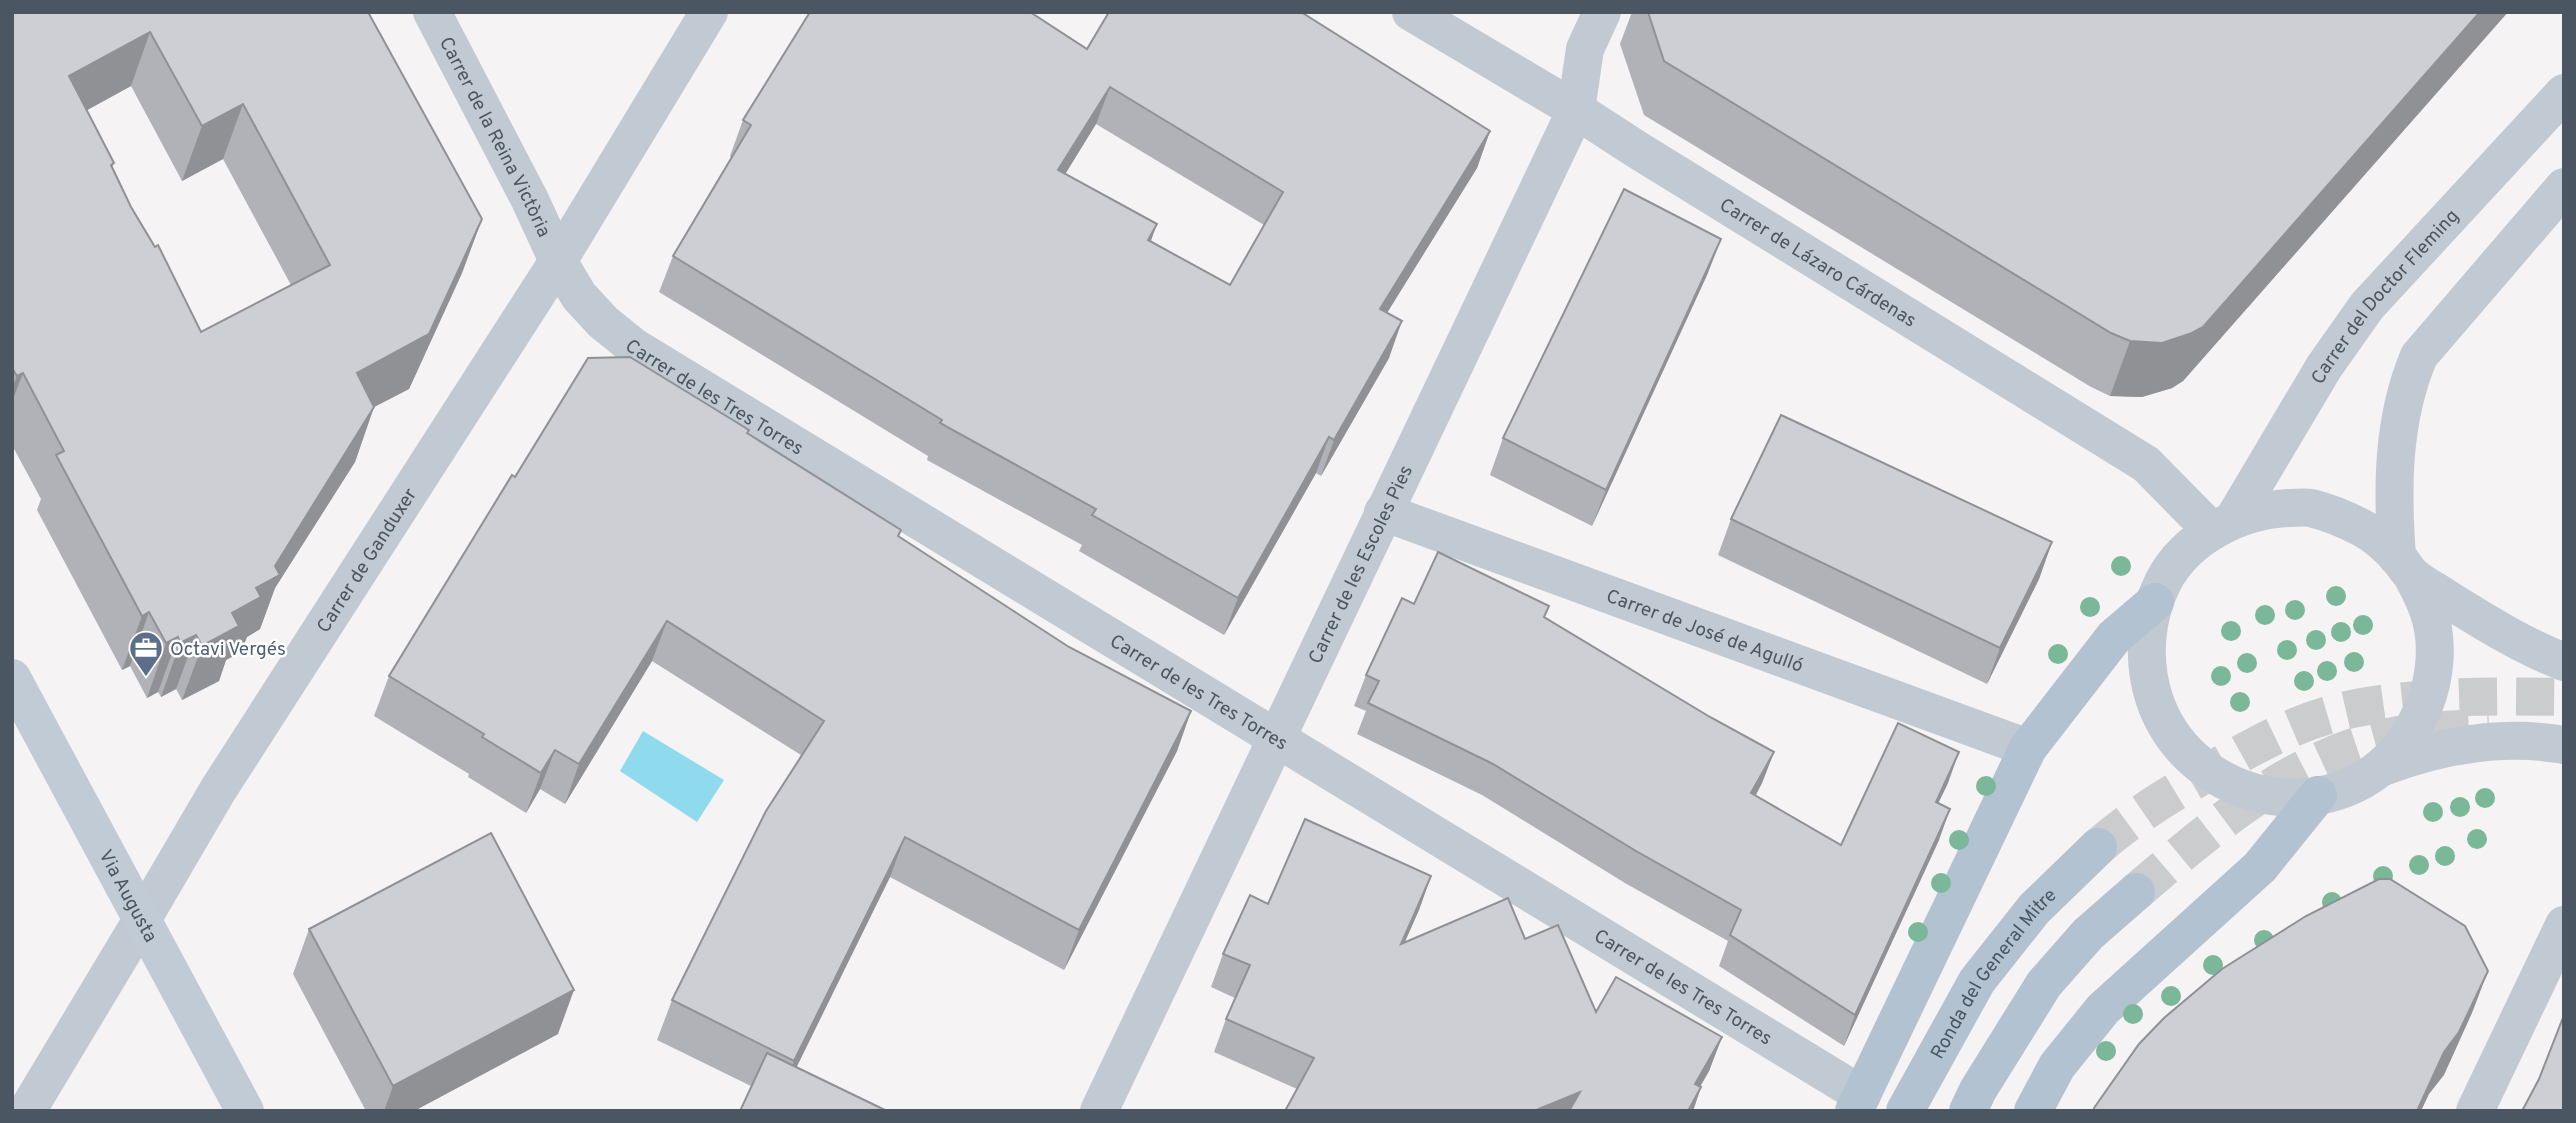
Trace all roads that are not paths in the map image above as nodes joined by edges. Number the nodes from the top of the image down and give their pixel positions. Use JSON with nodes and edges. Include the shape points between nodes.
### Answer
{"nodes":[{"id":1,"x":432,"y":12,"type":"edge"},
{"id":2,"x":709,"y":12,"type":"edge"},
{"id":3,"x":1411,"y":12,"type":"edge"},
{"id":4,"x":1602,"y":12,"type":"edge"},
{"id":5,"x":2564,"y":93,"type":"edge"},
{"id":6,"x":1576,"y":110,"type":"junction"},
{"id":7,"x":2564,"y":187,"type":"edge"},
{"id":8,"x":558,"y":261,"type":"junction"},
{"id":9,"x":1383,"y":512,"type":"junction"},
{"id":10,"x":2222,"y":526,"type":"junction"},
{"id":11,"x":2405,"y":566,"type":"junction"},
{"id":12,"x":2155,"y":602,"type":"junction"},
{"id":13,"x":2564,"y":662,"type":"edge"},
{"id":14,"x":12,"y":678,"type":"edge"},
{"id":15,"x":1276,"y":736,"type":"junction"},
{"id":16,"x":2564,"y":745,"type":"edge"},
{"id":17,"x":2028,"y":748,"type":"junction"},
{"id":18,"x":2380,"y":768,"type":"junction"},
{"id":19,"x":2318,"y":795,"type":"junction"},
{"id":20,"x":2098,"y":847,"type":"tunnel mouth"},
{"id":21,"x":2136,"y":892,"type":"tunnel mouth"},
{"id":22,"x":143,"y":918,"type":"junction"},
{"id":23,"x":2559,"y":946,"type":"edge"},
{"id":24,"x":1858,"y":1103,"type":"edge"},
{"id":25,"x":26,"y":1111,"type":"edge"},
{"id":26,"x":245,"y":1111,"type":"edge"},
{"id":27,"x":1099,"y":1111,"type":"edge"},
{"id":28,"x":1905,"y":1111,"type":"edge"},
{"id":29,"x":1968,"y":1111,"type":"edge"},
{"id":30,"x":2033,"y":1111,"type":"edge"},
{"id":31,"x":2475,"y":1111,"type":"edge"}],
"edges":[{"from":1,"to":8,"type":"street","name":"Carrer de la Reina Victòria"},
{"from":2,"to":8,"type":"street","name":"Carrer de Ganduxer"},
{"from":3,"to":6,"type":"street","name":"Carrer de Lázaro Cárdenas"},
{"from":4,"to":6,"type":"street","name":"Carrer de les Escoles Pies","via":[[1585,48]]},
{"from":5,"to":10,"type":"street","name":"Carrer del Doctor Fleming","via":[[2367,306]]},
{"from":6,"to":9,"type":"street","name":"Carrer de les Escoles Pies"},
{"from":6,"to":10,"type":"street","name":"Carrer de Lázaro Cárdenas","via":[[2146,464]]},
{"from":7,"to":11,"type":"street","via":[[2419,356],[2407,386],[2398,435],[2393,500]]},
{"from":8,"to":15,"type":"street","name":"Carrer de les Tres Torres","via":[[579,296],[634,347]]},
{"from":8,"to":22,"type":"street","name":"Carrer de Ganduxer","via":[[223,781]]},
{"from":9,"to":15,"type":"street","name":"Carrer de les Escoles Pies"},
{"from":9,"to":17,"type":"street","name":"Carrer de José de Agulló"},
{"from":10,"to":11,"type":"street","via":[[2276,509],[2309,508],[2363,528]]},
{"from":10,"to":12,"type":"street","via":[[2178,562]]},
{"from":11,"to":13,"type":"street","via":[[2508,636]]},
{"from":11,"to":18,"type":"street","via":[[2429,612],[2433,674],[2413,730]]},
{"from":12,"to":17,"type":"main road","via":[[2113,638]]},
{"from":12,"to":19,"type":"street","via":[[2146,639],[2147,677],[2159,714],[2180,746],[2207,772],[2242,790],[2279,798]]},
{"from":14,"to":22,"type":"main road","name":"Via Augusta"},
{"from":15,"to":24,"type":"street","name":"Carrer de les Tres Torres"},
{"from":15,"to":27,"type":"street","name":"Carrer de les Escoles Pies"},
{"from":16,"to":18,"type":"street","via":[[2486,742]]},
{"from":17,"to":24,"type":"main road"},
{"from":18,"to":19,"type":"street","via":[[2343,789]]},
{"from":19,"to":30,"type":"main road","via":[[2260,867],[2103,1009],[2057,1066]]},
{"from":20,"to":28,"type":"main road","name":"Ronda del General Mitre","via":[[2034,909],[1977,981]]},
{"from":21,"to":29,"type":"main road","via":[[2088,934],[2044,984]]},
{"from":22,"to":25,"type":"street","name":"Carrer de Ganduxer"},
{"from":22,"to":26,"type":"main road","name":"Via Augusta"},
{"from":23,"to":31,"type":"street"}]}
